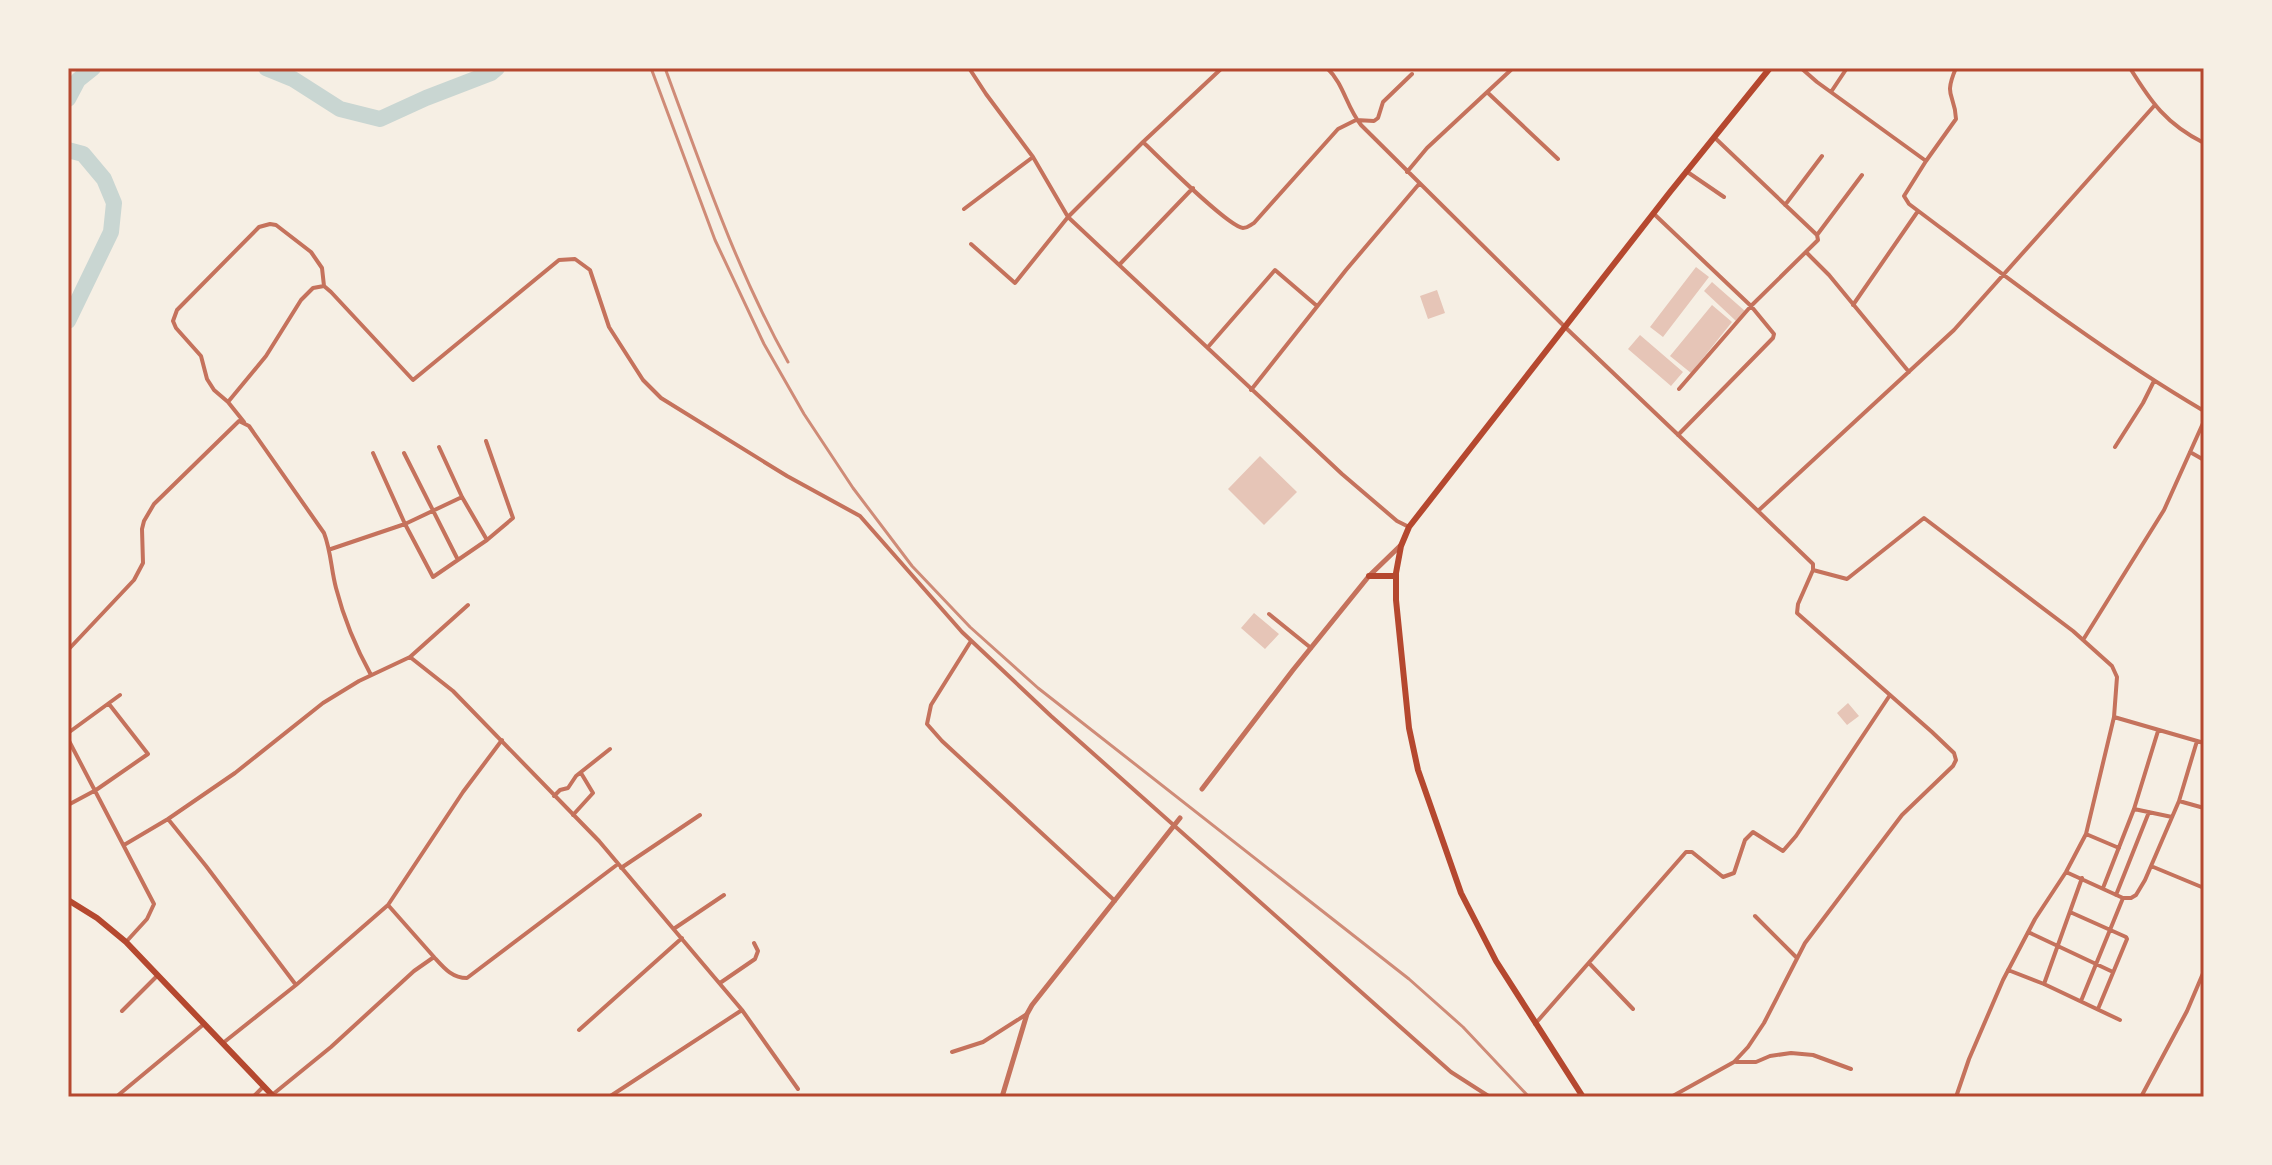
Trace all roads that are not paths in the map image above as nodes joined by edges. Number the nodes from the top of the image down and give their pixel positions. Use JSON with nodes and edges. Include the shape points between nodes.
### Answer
{"nodes":[{"id":1,"x":969,"y":68,"type":"edge"},
{"id":2,"x":1222,"y":68,"type":"edge"},
{"id":3,"x":1327,"y":68,"type":"edge"},
{"id":4,"x":1513,"y":68,"type":"edge"},
{"id":5,"x":1770,"y":68,"type":"edge"},
{"id":6,"x":1801,"y":68,"type":"edge"},
{"id":7,"x":1847,"y":68,"type":"edge"},
{"id":8,"x":1956,"y":68,"type":"edge"},
{"id":9,"x":2130,"y":68,"type":"edge"},
{"id":10,"x":1412,"y":74,"type":"dead end"},
{"id":11,"x":1487,"y":92,"type":"junction"},
{"id":12,"x":1831,"y":92,"type":"junction"},
{"id":13,"x":2154,"y":106,"type":"junction"},
{"id":14,"x":1356,"y":120,"type":"junction"},
{"id":15,"x":1714,"y":137,"type":"junction"},
{"id":16,"x":1143,"y":142,"type":"junction"},
{"id":17,"x":2204,"y":143,"type":"edge"},
{"id":18,"x":1822,"y":156,"type":"dead end"},
{"id":19,"x":1033,"y":157,"type":"junction"},
{"id":20,"x":1558,"y":159,"type":"dead end"},
{"id":21,"x":1926,"y":161,"type":"junction"},
{"id":22,"x":1686,"y":171,"type":"junction"},
{"id":23,"x":1407,"y":172,"type":"junction"},
{"id":24,"x":1862,"y":175,"type":"dead end"},
{"id":25,"x":1419,"y":184,"type":"junction"},
{"id":26,"x":1193,"y":188,"type":"junction"},
{"id":27,"x":1724,"y":197,"type":"dead end"},
{"id":28,"x":1785,"y":205,"type":"junction"},
{"id":29,"x":964,"y":209,"type":"dead end"},
{"id":30,"x":1918,"y":211,"type":"junction"},
{"id":31,"x":1653,"y":213,"type":"junction"},
{"id":32,"x":1068,"y":217,"type":"junction"},
{"id":33,"x":1817,"y":235,"type":"junction"},
{"id":34,"x":971,"y":244,"type":"dead end"},
{"id":35,"x":1807,"y":253,"type":"junction"},
{"id":36,"x":1120,"y":264,"type":"junction"},
{"id":37,"x":2003,"y":274,"type":"junction"},
{"id":38,"x":324,"y":286,"type":"junction"},
{"id":39,"x":1853,"y":305,"type":"junction"},
{"id":40,"x":1317,"y":306,"type":"junction"},
{"id":41,"x":1751,"y":306,"type":"junction"},
{"id":42,"x":1566,"y":328,"type":"junction"},
{"id":43,"x":1208,"y":347,"type":"junction"},
{"id":44,"x":1909,"y":373,"type":"junction"},
{"id":45,"x":2154,"y":381,"type":"junction"},
{"id":46,"x":1679,"y":389,"type":"dead end"},
{"id":47,"x":1251,"y":390,"type":"junction"},
{"id":48,"x":228,"y":402,"type":"junction"},
{"id":49,"x":2204,"y":411,"type":"edge"},
{"id":50,"x":2204,"y":421,"type":"edge"},
{"id":51,"x":244,"y":422,"type":"junction"},
{"id":52,"x":1678,"y":435,"type":"junction"},
{"id":53,"x":486,"y":441,"type":"dead end"},
{"id":54,"x":439,"y":447,"type":"dead end"},
{"id":55,"x":2115,"y":447,"type":"dead end"},
{"id":56,"x":2190,"y":452,"type":"junction"},
{"id":57,"x":373,"y":453,"type":"dead end"},
{"id":58,"x":404,"y":453,"type":"dead end"},
{"id":59,"x":2204,"y":460,"type":"edge"},
{"id":60,"x":462,"y":497,"type":"junction"},
{"id":61,"x":433,"y":511,"type":"junction"},
{"id":62,"x":1758,"y":511,"type":"junction"},
{"id":63,"x":405,"y":524,"type":"junction"},
{"id":64,"x":1409,"y":527,"type":"junction"},
{"id":65,"x":487,"y":540,"type":"junction"},
{"id":66,"x":1401,"y":546,"type":"junction"},
{"id":67,"x":330,"y":549,"type":"junction"},
{"id":68,"x":458,"y":560,"type":"junction"},
{"id":69,"x":1813,"y":570,"type":"junction"},
{"id":70,"x":1369,"y":576,"type":"junction"},
{"id":71,"x":1396,"y":576,"type":"junction"},
{"id":72,"x":468,"y":605,"type":"dead end"},
{"id":73,"x":1269,"y":614,"type":"dead end"},
{"id":74,"x":2083,"y":640,"type":"junction"},
{"id":75,"x":971,"y":641,"type":"junction"},
{"id":76,"x":1311,"y":648,"type":"junction"},
{"id":77,"x":68,"y":650,"type":"edge"},
{"id":78,"x":410,"y":657,"type":"junction"},
{"id":79,"x":371,"y":675,"type":"junction"},
{"id":80,"x":120,"y":695,"type":"dead end"},
{"id":81,"x":1890,"y":695,"type":"junction"},
{"id":82,"x":109,"y":704,"type":"junction"},
{"id":83,"x":2114,"y":717,"type":"junction"},
{"id":84,"x":2158,"y":731,"type":"junction"},
{"id":85,"x":69,"y":740,"type":"edge"},
{"id":86,"x":502,"y":740,"type":"junction"},
{"id":87,"x":2197,"y":741,"type":"junction"},
{"id":88,"x":2204,"y":743,"type":"edge"},
{"id":89,"x":610,"y":749,"type":"dead end"},
{"id":90,"x":581,"y":772,"type":"junction"},
{"id":91,"x":1202,"y":789,"type":"dead end"},
{"id":92,"x":96,"y":790,"type":"junction"},
{"id":93,"x":554,"y":796,"type":"junction"},
{"id":94,"x":2179,"y":801,"type":"junction"},
{"id":95,"x":68,"y":805,"type":"edge"},
{"id":96,"x":2204,"y":808,"type":"edge"},
{"id":97,"x":2134,"y":809,"type":"junction"},
{"id":98,"x":2149,"y":812,"type":"junction"},
{"id":99,"x":573,"y":815,"type":"junction"},
{"id":100,"x":700,"y":815,"type":"dead end"},
{"id":101,"x":2172,"y":817,"type":"junction"},
{"id":102,"x":1180,"y":818,"type":"dead end"},
{"id":103,"x":168,"y":819,"type":"junction"},
{"id":104,"x":1173,"y":827,"type":"junction"},
{"id":105,"x":2086,"y":834,"type":"junction"},
{"id":106,"x":124,"y":845,"type":"junction"},
{"id":107,"x":2119,"y":848,"type":"junction"},
{"id":108,"x":619,"y":866,"type":"junction"},
{"id":109,"x":2151,"y":866,"type":"junction"},
{"id":110,"x":2066,"y":872,"type":"junction"},
{"id":111,"x":2082,"y":878,"type":"junction"},
{"id":112,"x":2103,"y":888,"type":"junction"},
{"id":113,"x":2204,"y":888,"type":"edge"},
{"id":114,"x":724,"y":895,"type":"dead end"},
{"id":115,"x":2116,"y":895,"type":"junction"},
{"id":116,"x":2123,"y":898,"type":"junction"},
{"id":117,"x":68,"y":900,"type":"edge"},
{"id":118,"x":1115,"y":902,"type":"junction"},
{"id":119,"x":388,"y":905,"type":"junction"},
{"id":120,"x":2070,"y":912,"type":"junction"},
{"id":121,"x":1755,"y":916,"type":"dead end"},
{"id":122,"x":675,"y":928,"type":"junction"},
{"id":123,"x":2111,"y":929,"type":"junction"},
{"id":124,"x":2028,"y":932,"type":"junction"},
{"id":125,"x":682,"y":938,"type":"junction"},
{"id":126,"x":126,"y":942,"type":"junction"},
{"id":127,"x":754,"y":943,"type":"dead end"},
{"id":128,"x":2058,"y":946,"type":"junction"},
{"id":129,"x":434,"y":957,"type":"junction"},
{"id":130,"x":1797,"y":958,"type":"junction"},
{"id":131,"x":1589,"y":963,"type":"junction"},
{"id":132,"x":2097,"y":964,"type":"junction"},
{"id":133,"x":2008,"y":970,"type":"junction"},
{"id":134,"x":2204,"y":971,"type":"edge"},
{"id":135,"x":2113,"y":972,"type":"junction"},
{"id":136,"x":158,"y":975,"type":"junction"},
{"id":137,"x":720,"y":983,"type":"junction"},
{"id":138,"x":2044,"y":984,"type":"junction"},
{"id":139,"x":296,"y":985,"type":"junction"},
{"id":140,"x":2081,"y":1001,"type":"junction"},
{"id":141,"x":1633,"y":1009,"type":"dead end"},
{"id":142,"x":2098,"y":1009,"type":"junction"},
{"id":143,"x":742,"y":1010,"type":"junction"},
{"id":144,"x":122,"y":1011,"type":"dead end"},
{"id":145,"x":1027,"y":1014,"type":"junction"},
{"id":146,"x":2120,"y":1020,"type":"dead end"},
{"id":147,"x":205,"y":1023,"type":"junction"},
{"id":148,"x":1535,"y":1024,"type":"junction"},
{"id":149,"x":579,"y":1030,"type":"dead end"},
{"id":150,"x":223,"y":1043,"type":"junction"},
{"id":151,"x":952,"y":1052,"type":"dead end"},
{"id":152,"x":1734,"y":1062,"type":"junction"},
{"id":153,"x":1851,"y":1069,"type":"dead end"},
{"id":154,"x":264,"y":1086,"type":"junction"},
{"id":155,"x":798,"y":1089,"type":"dead end"},
{"id":156,"x":273,"y":1096,"type":"edge"},
{"id":157,"x":116,"y":1097,"type":"edge"},
{"id":158,"x":253,"y":1097,"type":"edge"},
{"id":159,"x":609,"y":1097,"type":"edge"},
{"id":160,"x":1002,"y":1097,"type":"edge"},
{"id":161,"x":1490,"y":1097,"type":"edge"},
{"id":162,"x":1583,"y":1097,"type":"edge"},
{"id":163,"x":1671,"y":1097,"type":"edge"},
{"id":164,"x":1956,"y":1097,"type":"edge"},
{"id":165,"x":2141,"y":1097,"type":"edge"}],
"edges":[{"from":1,"to":19,"type":"street"},
{"from":2,"to":16,"type":"street"},
{"from":3,"to":14,"type":"street"},
{"from":4,"to":11,"type":"street"},
{"from":5,"to":15,"type":"main road"},
{"from":6,"to":12,"type":"street"},
{"from":7,"to":12,"type":"street"},
{"from":8,"to":21,"type":"street","via":[[1949,88],[1956,119]]},
{"from":9,"to":13,"type":"street"},
{"from":10,"to":14,"type":"street","via":[[1383,102],[1378,118]]},
{"from":11,"to":20,"type":"street"},
{"from":11,"to":23,"type":"street"},
{"from":12,"to":21,"type":"street"},
{"from":13,"to":17,"type":"street"},
{"from":13,"to":37,"type":"street"},
{"from":14,"to":23,"type":"street"},
{"from":14,"to":26,"type":"street","via":[[1338,129],[1248,227],[1235,225]]},
{"from":15,"to":22,"type":"main road"},
{"from":15,"to":28,"type":"street"},
{"from":16,"to":26,"type":"street"},
{"from":16,"to":32,"type":"street"},
{"from":18,"to":28,"type":"street"},
{"from":19,"to":29,"type":"street"},
{"from":19,"to":32,"type":"street"},
{"from":21,"to":30,"type":"street","via":[[1904,196]]},
{"from":22,"to":27,"type":"street"},
{"from":22,"to":31,"type":"main road"},
{"from":23,"to":25,"type":"street"},
{"from":24,"to":33,"type":"street"},
{"from":25,"to":40,"type":"street"},
{"from":25,"to":42,"type":"street"},
{"from":26,"to":36,"type":"street"},
{"from":28,"to":33,"type":"street"},
{"from":30,"to":37,"type":"street"},
{"from":30,"to":39,"type":"street"},
{"from":31,"to":41,"type":"street"},
{"from":31,"to":42,"type":"main road"},
{"from":32,"to":34,"type":"street","via":[[1015,283]]},
{"from":32,"to":36,"type":"street"},
{"from":33,"to":35,"type":"street"},
{"from":35,"to":39,"type":"street"},
{"from":35,"to":41,"type":"street"},
{"from":36,"to":43,"type":"street"},
{"from":37,"to":44,"type":"street"},
{"from":37,"to":45,"type":"street"},
{"from":38,"to":48,"type":"street","via":[[313,288],[301,300],[266,356]]},
{"from":38,"to":48,"type":"street","via":[[322,268],[311,252],[270,224],[259,227],[177,310],[176,328],[201,356],[214,390]]},
{"from":38,"to":75,"type":"street","via":[[413,380],[559,260],[575,259],[590,270],[609,327],[661,398],[860,516]]},
{"from":39,"to":44,"type":"street"},
{"from":40,"to":43,"type":"street","via":[[1275,270]]},
{"from":40,"to":47,"type":"street"},
{"from":41,"to":46,"type":"street"},
{"from":41,"to":52,"type":"street","via":[[1774,331],[1773,338]]},
{"from":42,"to":52,"type":"street"},
{"from":42,"to":64,"type":"main road"},
{"from":43,"to":47,"type":"street"},
{"from":44,"to":62,"type":"street"},
{"from":45,"to":49,"type":"street"},
{"from":45,"to":55,"type":"street"},
{"from":47,"to":64,"type":"street"},
{"from":48,"to":51,"type":"street"},
{"from":50,"to":56,"type":"street"},
{"from":51,"to":67,"type":"street","via":[[297,491]]},
{"from":51,"to":77,"type":"street","via":[[235,422],[154,504],[144,521],[143,563],[134,580]]},
{"from":52,"to":62,"type":"street"},
{"from":53,"to":65,"type":"street","via":[[513,513],[510,522]]},
{"from":54,"to":60,"type":"street"},
{"from":56,"to":59,"type":"street"},
{"from":56,"to":74,"type":"street","via":[[2164,510]]},
{"from":57,"to":63,"type":"street"},
{"from":58,"to":61,"type":"street"},
{"from":60,"to":61,"type":"street"},
{"from":60,"to":65,"type":"street"},
{"from":61,"to":63,"type":"street"},
{"from":61,"to":68,"type":"street"},
{"from":62,"to":69,"type":"street","via":[[1813,564]]},
{"from":63,"to":67,"type":"street"},
{"from":63,"to":68,"type":"street","via":[[433,577]]},
{"from":64,"to":66,"type":"main road"},
{"from":65,"to":68,"type":"street"},
{"from":66,"to":70,"type":"street"},
{"from":66,"to":71,"type":"main road"},
{"from":67,"to":79,"type":"street","via":[[347,628]]},
{"from":69,"to":74,"type":"street","via":[[1847,579],[1924,518]]},
{"from":69,"to":81,"type":"street","via":[[1797,613]]},
{"from":70,"to":71,"type":"main road"},
{"from":70,"to":76,"type":"street"},
{"from":71,"to":148,"type":"main road","via":[[1409,728],[1418,770],[1461,893]]},
{"from":72,"to":78,"type":"street"},
{"from":73,"to":76,"type":"street"},
{"from":74,"to":83,"type":"street","via":[[2115,671]]},
{"from":75,"to":104,"type":"street"},
{"from":75,"to":118,"type":"street","via":[[931,705],[927,724]]},
{"from":76,"to":91,"type":"street"},
{"from":78,"to":79,"type":"street"},
{"from":78,"to":86,"type":"street"},
{"from":79,"to":103,"type":"street","via":[[323,703]]},
{"from":80,"to":82,"type":"street"},
{"from":81,"to":130,"type":"street","via":[[1954,753],[1955,763],[1905,811]]},
{"from":81,"to":131,"type":"street","via":[[1783,851],[1753,832],[1734,873],[1723,877],[1686,852]]},
{"from":82,"to":85,"type":"street"},
{"from":82,"to":92,"type":"street","via":[[148,754]]},
{"from":83,"to":84,"type":"street"},
{"from":83,"to":105,"type":"street"},
{"from":84,"to":87,"type":"street"},
{"from":84,"to":97,"type":"street"},
{"from":85,"to":92,"type":"street"},
{"from":86,"to":93,"type":"street"},
{"from":86,"to":119,"type":"street"},
{"from":87,"to":88,"type":"street"},
{"from":87,"to":94,"type":"street"},
{"from":89,"to":90,"type":"street"},
{"from":90,"to":93,"type":"street"},
{"from":90,"to":99,"type":"street","via":[[593,793]]},
{"from":92,"to":95,"type":"street"},
{"from":92,"to":106,"type":"street"},
{"from":93,"to":99,"type":"street"},
{"from":94,"to":96,"type":"street"},
{"from":94,"to":101,"type":"street"},
{"from":97,"to":98,"type":"street"},
{"from":97,"to":107,"type":"street"},
{"from":98,"to":101,"type":"street"},
{"from":98,"to":115,"type":"street"},
{"from":99,"to":108,"type":"street"},
{"from":100,"to":108,"type":"street"},
{"from":101,"to":109,"type":"street"},
{"from":102,"to":104,"type":"street"},
{"from":103,"to":106,"type":"street"},
{"from":103,"to":139,"type":"street"},
{"from":104,"to":118,"type":"street"},
{"from":104,"to":161,"type":"street","via":[[1451,1072]]},
{"from":105,"to":107,"type":"street"},
{"from":105,"to":110,"type":"street"},
{"from":106,"to":126,"type":"street","via":[[154,904]]},
{"from":107,"to":112,"type":"street"},
{"from":108,"to":122,"type":"street"},
{"from":108,"to":129,"type":"street","via":[[467,978],[448,972]]},
{"from":109,"to":113,"type":"street"},
{"from":109,"to":116,"type":"street","via":[[2136,895]]},
{"from":110,"to":111,"type":"street"},
{"from":110,"to":124,"type":"street"},
{"from":111,"to":112,"type":"street"},
{"from":111,"to":120,"type":"street"},
{"from":112,"to":115,"type":"street"},
{"from":114,"to":122,"type":"street"},
{"from":115,"to":116,"type":"street"},
{"from":116,"to":123,"type":"street"},
{"from":117,"to":126,"type":"main road"},
{"from":118,"to":145,"type":"street"},
{"from":119,"to":129,"type":"street"},
{"from":119,"to":139,"type":"street"},
{"from":120,"to":123,"type":"street"},
{"from":120,"to":128,"type":"street"},
{"from":121,"to":130,"type":"street"},
{"from":122,"to":125,"type":"street"},
{"from":123,"to":132,"type":"street"},
{"from":123,"to":135,"type":"street","via":[[2127,939]]},
{"from":124,"to":128,"type":"street"},
{"from":124,"to":133,"type":"street"},
{"from":125,"to":137,"type":"street"},
{"from":125,"to":149,"type":"street"},
{"from":126,"to":136,"type":"main road"},
{"from":127,"to":137,"type":"street","via":[[755,959]]},
{"from":128,"to":132,"type":"street"},
{"from":128,"to":138,"type":"street"},
{"from":129,"to":156,"type":"street"},
{"from":130,"to":152,"type":"street","via":[[1757,1034]]},
{"from":131,"to":141,"type":"street"},
{"from":131,"to":148,"type":"street"},
{"from":132,"to":135,"type":"street"},
{"from":132,"to":140,"type":"street"},
{"from":133,"to":138,"type":"street"},
{"from":133,"to":164,"type":"street"},
{"from":134,"to":165,"type":"street"},
{"from":135,"to":142,"type":"street"},
{"from":136,"to":144,"type":"street"},
{"from":136,"to":147,"type":"main road"},
{"from":137,"to":143,"type":"street"},
{"from":138,"to":140,"type":"street"},
{"from":139,"to":150,"type":"street"},
{"from":140,"to":142,"type":"street"},
{"from":142,"to":146,"type":"street"},
{"from":143,"to":155,"type":"street"},
{"from":143,"to":159,"type":"street"},
{"from":145,"to":151,"type":"street","via":[[983,1042]]},
{"from":145,"to":160,"type":"street"},
{"from":147,"to":150,"type":"main road"},
{"from":147,"to":157,"type":"street"},
{"from":148,"to":162,"type":"main road"},
{"from":150,"to":154,"type":"main road"},
{"from":152,"to":153,"type":"street","via":[[1791,1053]]},
{"from":152,"to":163,"type":"street"},
{"from":154,"to":156,"type":"main road"},
{"from":154,"to":158,"type":"street"}]}
